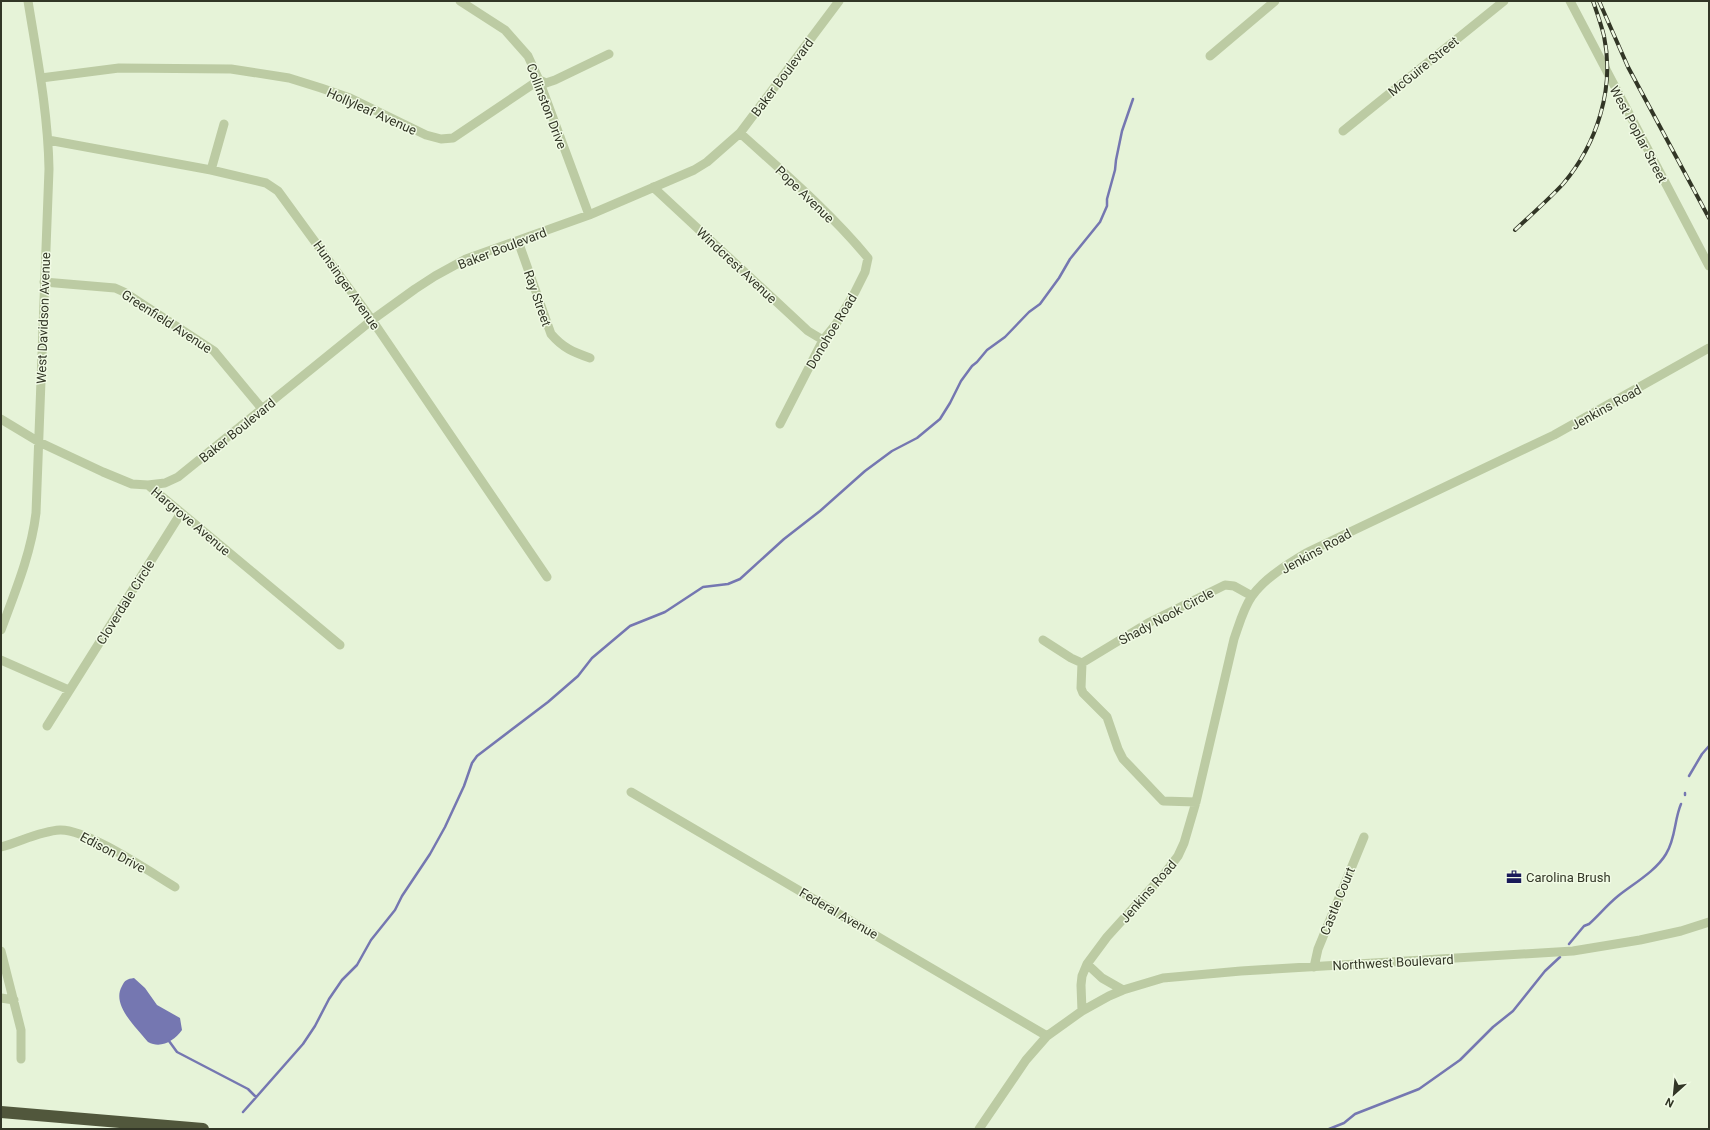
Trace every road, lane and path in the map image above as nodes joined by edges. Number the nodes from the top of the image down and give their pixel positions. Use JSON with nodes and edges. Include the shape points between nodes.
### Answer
{"nodes":[{"id":1,"x":28,"y":1,"type":"edge"},
{"id":2,"x":460,"y":1,"type":"edge"},
{"id":3,"x":839,"y":1,"type":"edge"},
{"id":4,"x":1276,"y":1,"type":"edge"},
{"id":5,"x":1504,"y":1,"type":"edge"},
{"id":6,"x":1570,"y":1,"type":"edge"},
{"id":7,"x":609,"y":54,"type":"dead end"},
{"id":8,"x":1210,"y":56,"type":"dead end"},
{"id":9,"x":41,"y":78,"type":"junction"},
{"id":10,"x":539,"y":80,"type":"junction"},
{"id":11,"x":224,"y":124,"type":"dead end"},
{"id":12,"x":1343,"y":131,"type":"dead end"},
{"id":13,"x":740,"y":133,"type":"junction"},
{"id":14,"x":48,"y":140,"type":"junction"},
{"id":15,"x":211,"y":170,"type":"junction"},
{"id":16,"x":653,"y":187,"type":"junction"},
{"id":17,"x":589,"y":216,"type":"junction"},
{"id":18,"x":518,"y":241,"type":"junction"},
{"id":19,"x":868,"y":258,"type":"joint"},
{"id":20,"x":1709,"y":266,"type":"edge"},
{"id":21,"x":44,"y":282,"type":"junction"},
{"id":22,"x":372,"y":320,"type":"junction"},
{"id":23,"x":822,"y":340,"type":"junction"},
{"id":24,"x":1709,"y":348,"type":"edge"},
{"id":25,"x":590,"y":358,"type":"dead end"},
{"id":26,"x":263,"y":410,"type":"junction"},
{"id":27,"x":1,"y":420,"type":"edge"},
{"id":28,"x":780,"y":424,"type":"dead end"},
{"id":29,"x":39,"y":442,"type":"junction"},
{"id":30,"x":148,"y":485,"type":"junction"},
{"id":31,"x":181,"y":513,"type":"junction"},
{"id":32,"x":547,"y":576,"type":"dead end"},
{"id":33,"x":1252,"y":596,"type":"junction"},
{"id":34,"x":1,"y":630,"type":"edge"},
{"id":35,"x":1043,"y":640,"type":"dead end"},
{"id":36,"x":340,"y":645,"type":"dead end"},
{"id":37,"x":1,"y":660,"type":"edge"},
{"id":38,"x":1082,"y":663,"type":"junction"},
{"id":39,"x":69,"y":690,"type":"junction"},
{"id":40,"x":47,"y":726,"type":"dead end"},
{"id":41,"x":631,"y":792,"type":"dead end"},
{"id":42,"x":1196,"y":802,"type":"junction"},
{"id":43,"x":1364,"y":837,"type":"dead end"},
{"id":44,"x":1,"y":847,"type":"edge"},
{"id":45,"x":175,"y":887,"type":"dead end"},
{"id":46,"x":1709,"y":922,"type":"edge"},
{"id":47,"x":1,"y":951,"type":"edge"},
{"id":48,"x":1087,"y":964,"type":"junction"},
{"id":49,"x":1314,"y":967,"type":"junction"},
{"id":50,"x":1123,"y":990,"type":"junction"},
{"id":51,"x":1,"y":998,"type":"edge"},
{"id":52,"x":14,"y":1000,"type":"junction"},
{"id":53,"x":1082,"y":1011,"type":"junction"},
{"id":54,"x":1047,"y":1036,"type":"junction"},
{"id":55,"x":21,"y":1059,"type":"dead end"},
{"id":56,"x":1,"y":1112,"type":"edge"},
{"id":57,"x":203,"y":1129,"type":"edge"},
{"id":58,"x":979,"y":1129,"type":"edge"}],
"edges":[{"from":1,"to":9,"type":"street","name":"West Davidson Avenue"},
{"from":2,"to":10,"type":"street","name":"Collinston Drive","via":[[510,35],[528,56]]},
{"from":3,"to":13,"type":"street","name":"Baker Boulevard"},
{"from":4,"to":8,"type":"street"},
{"from":5,"to":12,"type":"street","name":"McGuire Street"},
{"from":6,"to":20,"type":"street","name":"West Poplar Street"},
{"from":7,"to":10,"type":"street","via":[[555,80],[546,83]]},
{"from":9,"to":10,"type":"street","name":"Hollyleaf Avenue","via":[[119,68],[249,71],[289,78],[328,90],[426,135],[441,139],[453,138]]},
{"from":9,"to":14,"type":"street","name":"West Davidson Avenue"},
{"from":10,"to":17,"type":"street","name":"Collinston Drive"},
{"from":11,"to":15,"type":"street"},
{"from":13,"to":16,"type":"street","name":"Baker Boulevard","via":[[707,162]]},
{"from":13,"to":19,"type":"street","name":"Pope Avenue","via":[[853,240]]},
{"from":14,"to":15,"type":"street","name":"Hunsinger Avenue"},
{"from":14,"to":21,"type":"street","name":"West Davidson Avenue"},
{"from":15,"to":22,"type":"street","name":"Hunsinger Avenue","via":[[266,183],[278,191]]},
{"from":16,"to":17,"type":"street","name":"Baker Boulevard"},
{"from":16,"to":23,"type":"street","name":"Windcrest Avenue"},
{"from":17,"to":18,"type":"street","name":"Baker Boulevard"},
{"from":18,"to":22,"type":"street","name":"Baker Boulevard","via":[[466,259],[415,289]]},
{"from":18,"to":25,"type":"street","name":"Ray Street","via":[[551,334],[561,345]]},
{"from":19,"to":23,"type":"street","name":"Donohoe Road","via":[[865,272],[855,292],[836,324]]},
{"from":21,"to":26,"type":"street","name":"Greenfield Avenue","via":[[115,288],[124,292],[214,351]]},
{"from":21,"to":29,"type":"street","name":"West Davidson Avenue"},
{"from":22,"to":26,"type":"street","name":"Baker Boulevard"},
{"from":22,"to":32,"type":"street","name":"Hunsinger Avenue"},
{"from":23,"to":28,"type":"street","name":"Donohoe Road"},
{"from":24,"to":33,"type":"street","name":"Jenkins Road","via":[[1554,435],[1308,552],[1278,571]]},
{"from":26,"to":30,"type":"street","name":"Baker Boulevard","via":[[178,477],[165,483]]},
{"from":27,"to":29,"type":"street","name":"Hargrove Avenue"},
{"from":29,"to":30,"type":"street","name":"Hargrove Avenue","via":[[132,484]]},
{"from":29,"to":34,"type":"street","name":"West Davidson Avenue","via":[[33,536]]},
{"from":30,"to":31,"type":"street","name":"Hargrove Avenue"},
{"from":31,"to":36,"type":"street","name":"Hargrove Avenue"},
{"from":31,"to":39,"type":"street","name":"Cloverdale Circle"},
{"from":33,"to":38,"type":"street","name":"Shady Nook Circle","via":[[1234,586],[1225,585],[1148,623]]},
{"from":33,"to":42,"type":"street","name":"Jenkins Road","via":[[1234,639]]},
{"from":35,"to":38,"type":"street"},
{"from":37,"to":39,"type":"street"},
{"from":38,"to":42,"type":"street","via":[[1083,693],[1107,717],[1123,759],[1163,801]]},
{"from":39,"to":40,"type":"street","name":"Cloverdale Circle"},
{"from":41,"to":54,"type":"street","name":"Federal Avenue"},
{"from":42,"to":48,"type":"street","name":"Jenkins Road","via":[[1178,856]]},
{"from":43,"to":49,"type":"street","name":"Castle Court","via":[[1318,949]]},
{"from":44,"to":45,"type":"street","name":"Edison Drive","via":[[51,831],[74,832],[106,847]]},
{"from":46,"to":49,"type":"street","name":"Northwest Boulevard","via":[[1640,940],[1573,951]]},
{"from":47,"to":52,"type":"street"},
{"from":48,"to":50,"type":"street","via":[[1102,978]]},
{"from":48,"to":53,"type":"street","name":"Jenkins Road","via":[[1081,984]]},
{"from":49,"to":50,"type":"street","name":"Northwest Boulevard","via":[[1178,976]]},
{"from":50,"to":53,"type":"street","name":"Northwest Boulevard"},
{"from":51,"to":52,"type":"street"},
{"from":52,"to":55,"type":"street","via":[[21,1030]]},
{"from":53,"to":54,"type":"street"},
{"from":54,"to":58,"type":"street","via":[[1026,1060]]},
{"from":56,"to":57,"type":"highway"}]}
